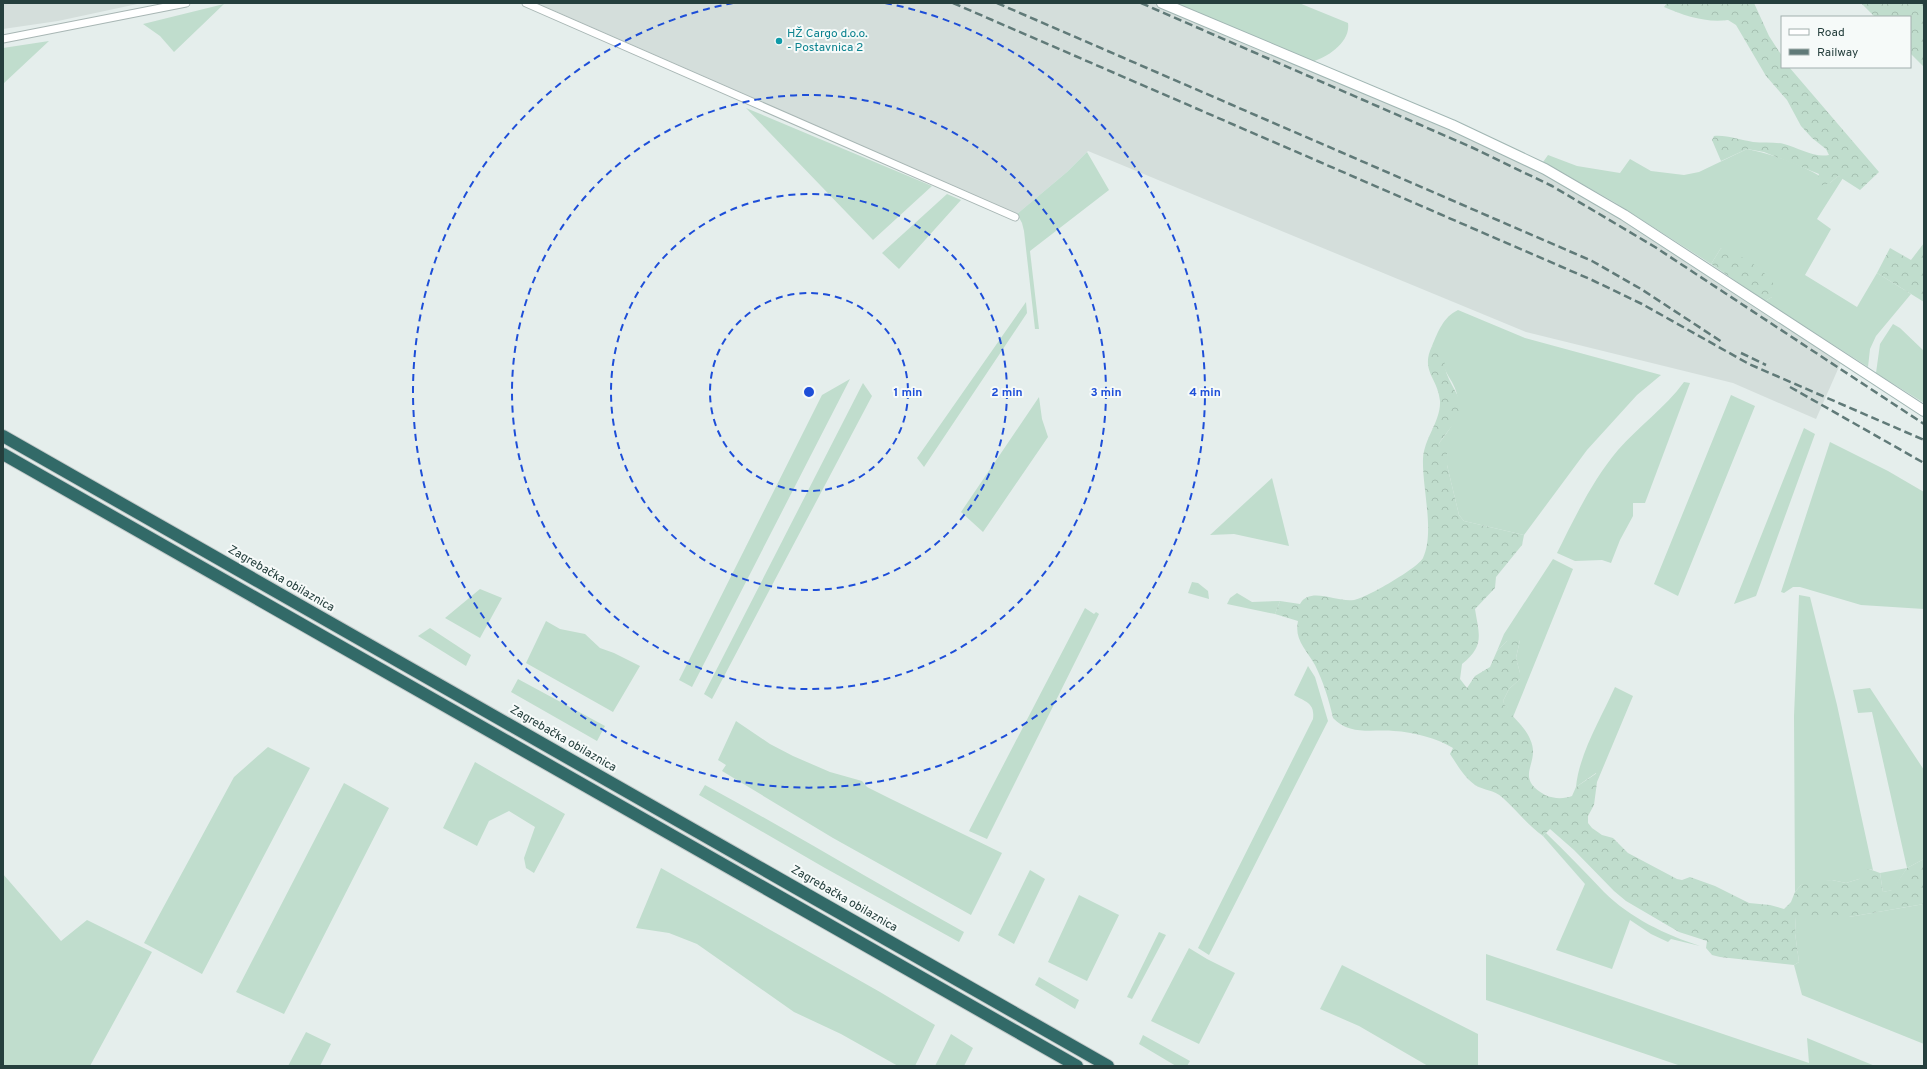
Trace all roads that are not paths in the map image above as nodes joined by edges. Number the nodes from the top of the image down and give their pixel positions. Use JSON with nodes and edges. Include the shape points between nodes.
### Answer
{"nodes":[{"id":1,"x":186,"y":3,"type":"edge"},
{"id":2,"x":526,"y":3,"type":"edge"},
{"id":3,"x":1162,"y":3,"type":"edge"},
{"id":4,"x":3,"y":39,"type":"edge"},
{"id":5,"x":1015,"y":217,"type":"dead end"},
{"id":6,"x":1924,"y":411,"type":"edge"},
{"id":7,"x":3,"y":436,"type":"edge"},
{"id":8,"x":3,"y":454,"type":"edge"},
{"id":9,"x":1077,"y":1066,"type":"edge"},
{"id":10,"x":1108,"y":1066,"type":"edge"}],
"edges":[{"from":1,"to":4,"type":"street"},
{"from":2,"to":5,"type":"street"},
{"from":3,"to":6,"type":"main road","via":[[1452,125],[1544,169],[1624,215]]},
{"from":7,"to":10,"type":"highway","name":"Zagrebačka obilaznica"},
{"from":8,"to":9,"type":"highway"}]}
